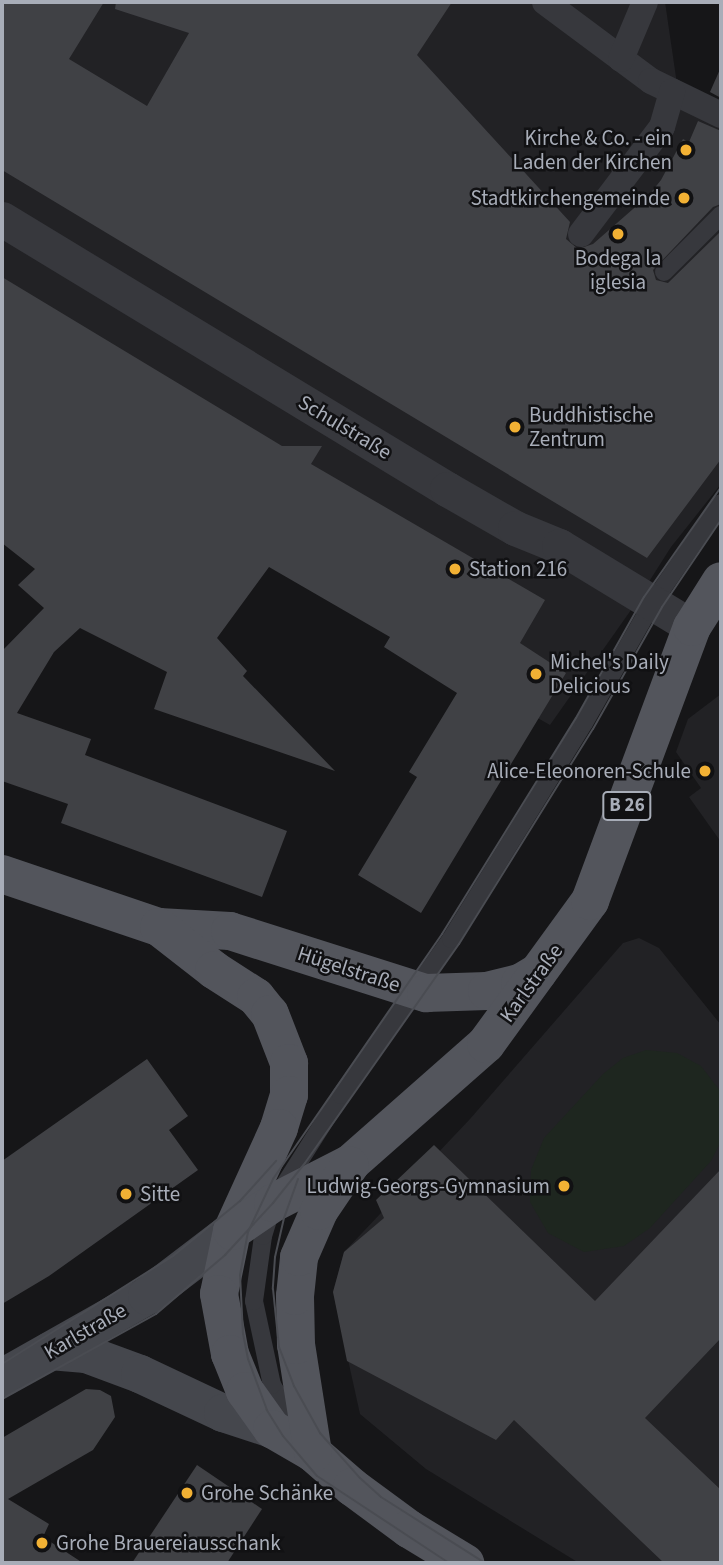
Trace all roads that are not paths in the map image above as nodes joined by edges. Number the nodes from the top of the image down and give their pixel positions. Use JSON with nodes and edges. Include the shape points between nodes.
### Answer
{"nodes":[{"id":1,"x":545,"y":2,"type":"edge"},
{"id":2,"x":645,"y":2,"type":"edge"},
{"id":3,"x":621,"y":59,"type":"junction"},
{"id":4,"x":672,"y":91,"type":"junction"},
{"id":5,"x":721,"y":115,"type":"edge"},
{"id":6,"x":721,"y":215,"type":"edge"},
{"id":7,"x":2,"y":219,"type":"edge"},
{"id":8,"x":581,"y":234,"type":"dead end"},
{"id":9,"x":664,"y":272,"type":"dead end"},
{"id":10,"x":721,"y":503,"type":"edge"},
{"id":11,"x":721,"y":582,"type":"edge"},
{"id":12,"x":653,"y":602,"type":"junction"},
{"id":13,"x":692,"y":627,"type":"junction"},
{"id":14,"x":2,"y":874,"type":"edge"},
{"id":15,"x":159,"y":927,"type":"junction"},
{"id":16,"x":538,"y":972,"type":"junction"},
{"id":17,"x":416,"y":991,"type":"junction"},
{"id":18,"x":289,"y":1063,"type":"joint"},
{"id":19,"x":351,"y":1163,"type":"junction"},
{"id":20,"x":273,"y":1203,"type":"junction"},
{"id":21,"x":232,"y":1231,"type":"junction"},
{"id":22,"x":50,"y":1351,"type":"junction"},
{"id":23,"x":2,"y":1378,"type":"edge"},
{"id":24,"x":272,"y":1429,"type":"junction"},
{"id":25,"x":313,"y":1452,"type":"junction"},
{"id":26,"x":465,"y":1563,"type":"edge"}],
"edges":[{"from":1,"to":3,"type":"street"},
{"from":2,"to":3,"type":"street"},
{"from":3,"to":4,"type":"street"},
{"from":4,"to":5,"type":"street"},
{"from":4,"to":8,"type":"street","via":[[662,127]]},
{"from":6,"to":9,"type":"lane"},
{"from":7,"to":12,"type":"street","name":"Schulstraße","via":[[447,489],[515,528],[559,546]]},
{"from":10,"to":12,"type":"lane"},
{"from":11,"to":13,"type":"main road","number":"B 26"},
{"from":12,"to":13,"type":"street","name":"Schulstraße"},
{"from":12,"to":17,"type":"lane","via":[[584,723]]},
{"from":13,"to":16,"type":"main road","name":"Karlstraße","number":"B 26","via":[[590,901]]},
{"from":14,"to":15,"type":"main road","name":"Hügelstraße","number":"B 26"},
{"from":15,"to":17,"type":"main road","name":"Hügelstraße","number":"B 26","via":[[230,931]]},
{"from":15,"to":18,"type":"main road","name":"Hügelstraße","via":[[256,997],[270,1014]]},
{"from":16,"to":17,"type":"main road","name":"Hügelstraße","number":"B 26","via":[[520,983],[487,991]]},
{"from":16,"to":19,"type":"main road","name":"Karlstraße","via":[[486,1044]]},
{"from":17,"to":20,"type":"lane","via":[[341,1095]]},
{"from":18,"to":21,"type":"main road","name":"Karlstraße","via":[[289,1095],[279,1128]]},
{"from":19,"to":20,"type":"main road","name":"Karlstraße"},
{"from":19,"to":25,"type":"main road","via":[[319,1210],[299,1257],[296,1345]]},
{"from":20,"to":21,"type":"main road","name":"Karlstraße"},
{"from":20,"to":25,"type":"lane","via":[[263,1236],[254,1301],[272,1385]]},
{"from":21,"to":22,"type":"main road","name":"Karlstraße","via":[[147,1296]]},
{"from":21,"to":24,"type":"main road","via":[[219,1294],[223,1330],[245,1391]]},
{"from":22,"to":23,"type":"main road","name":"Karlstraße"},
{"from":22,"to":24,"type":"main road","via":[[86,1354]]},
{"from":24,"to":25,"type":"main road"},
{"from":25,"to":26,"type":"main road","via":[[409,1529]]}]}
